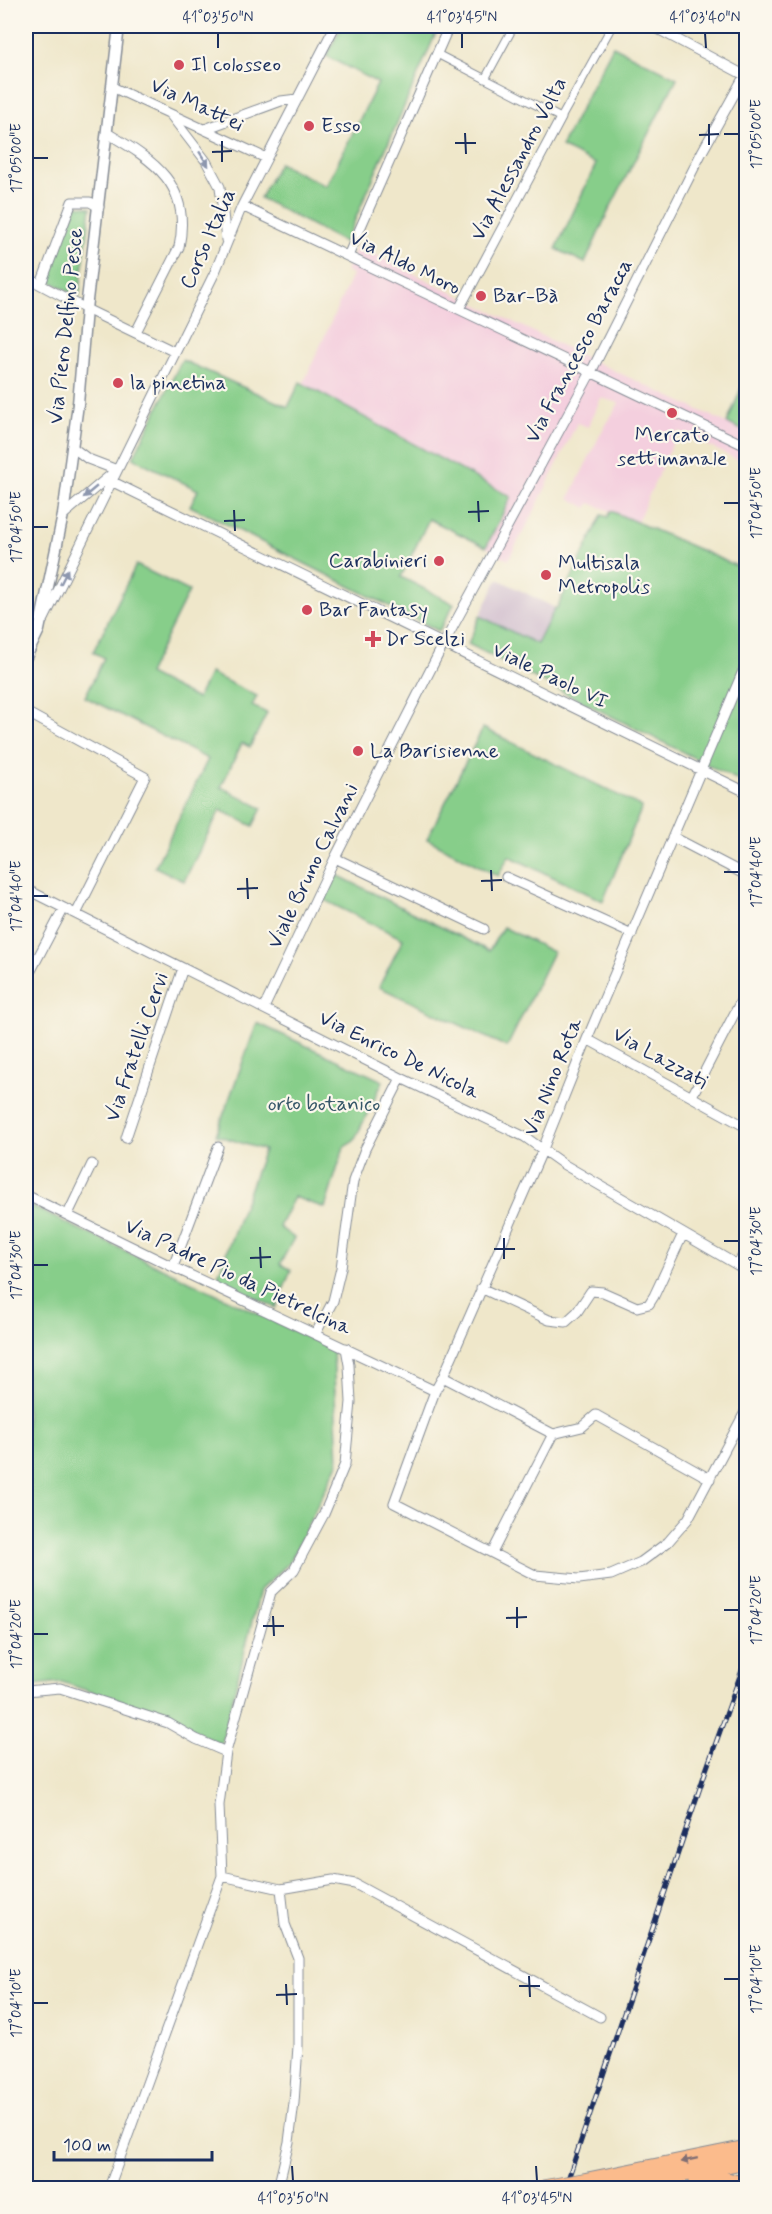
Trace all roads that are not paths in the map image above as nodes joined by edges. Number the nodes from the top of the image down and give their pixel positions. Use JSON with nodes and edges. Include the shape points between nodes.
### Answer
{"nodes":[{"id":1,"x":118,"y":26,"type":"edge"},
{"id":2,"x":335,"y":26,"type":"edge"},
{"id":3,"x":449,"y":26,"type":"edge"},
{"id":4,"x":514,"y":26,"type":"edge"},
{"id":5,"x":612,"y":26,"type":"edge"},
{"id":6,"x":652,"y":26,"type":"edge"},
{"id":7,"x":437,"y":54,"type":"junction"},
{"id":8,"x":746,"y":75,"type":"edge"},
{"id":9,"x":485,"y":79,"type":"junction"},
{"id":10,"x":112,"y":87,"type":"junction"},
{"id":11,"x":297,"y":99,"type":"junction"},
{"id":12,"x":168,"y":112,"type":"junction"},
{"id":13,"x":561,"y":118,"type":"junction"},
{"id":14,"x":205,"y":129,"type":"junction"},
{"id":15,"x":107,"y":133,"type":"junction"},
{"id":16,"x":266,"y":158,"type":"junction"},
{"id":17,"x":242,"y":206,"type":"junction"},
{"id":18,"x":99,"y":207,"type":"junction"},
{"id":19,"x":226,"y":242,"type":"junction"},
{"id":20,"x":348,"y":256,"type":"junction"},
{"id":21,"x":26,"y":277,"type":"edge"},
{"id":22,"x":40,"y":284,"type":"junction"},
{"id":23,"x":86,"y":309,"type":"junction"},
{"id":24,"x":459,"y":309,"type":"junction"},
{"id":25,"x":136,"y":332,"type":"junction"},
{"id":26,"x":175,"y":352,"type":"junction"},
{"id":27,"x":591,"y":372,"type":"junction"},
{"id":28,"x":747,"y":446,"type":"edge"},
{"id":29,"x":72,"y":447,"type":"junction"},
{"id":30,"x":117,"y":470,"type":"junction"},
{"id":31,"x":111,"y":481,"type":"junction"},
{"id":32,"x":63,"y":515,"type":"junction"},
{"id":33,"x":39,"y":630,"type":"junction"},
{"id":34,"x":443,"y":645,"type":"junction"},
{"id":35,"x":26,"y":657,"type":"edge"},
{"id":36,"x":747,"y":664,"type":"edge"},
{"id":37,"x":26,"y":712,"type":"edge"},
{"id":38,"x":701,"y":770,"type":"junction"},
{"id":39,"x":747,"y":792,"type":"edge"},
{"id":40,"x":673,"y":837,"type":"junction"},
{"id":41,"x":335,"y":858,"type":"junction"},
{"id":42,"x":747,"y":875,"type":"edge"},
{"id":43,"x":506,"y":877,"type":"dead end"},
{"id":44,"x":26,"y":889,"type":"edge"},
{"id":45,"x":64,"y":908,"type":"junction"},
{"id":46,"x":76,"y":914,"type":"junction"},
{"id":47,"x":484,"y":929,"type":"dead end"},
{"id":48,"x":632,"y":934,"type":"junction"},
{"id":49,"x":183,"y":968,"type":"junction"},
{"id":50,"x":26,"y":980,"type":"edge"},
{"id":51,"x":747,"y":990,"type":"edge"},
{"id":52,"x":264,"y":1008,"type":"junction"},
{"id":53,"x":587,"y":1039,"type":"junction"},
{"id":54,"x":400,"y":1078,"type":"junction"},
{"id":55,"x":692,"y":1096,"type":"junction"},
{"id":56,"x":747,"y":1126,"type":"edge"},
{"id":57,"x":126,"y":1138,"type":"dead end"},
{"id":58,"x":218,"y":1147,"type":"dead end"},
{"id":59,"x":543,"y":1149,"type":"junction"},
{"id":60,"x":92,"y":1164,"type":"dead end"},
{"id":61,"x":26,"y":1195,"type":"edge"},
{"id":62,"x":68,"y":1214,"type":"junction"},
{"id":63,"x":683,"y":1234,"type":"junction"},
{"id":64,"x":747,"y":1249,"type":"edge"},
{"id":65,"x":173,"y":1267,"type":"junction"},
{"id":66,"x":742,"y":1268,"type":"edge"},
{"id":67,"x":481,"y":1288,"type":"junction"},
{"id":68,"x":316,"y":1333,"type":"junction"},
{"id":69,"x":346,"y":1348,"type":"junction"},
{"id":70,"x":443,"y":1377,"type":"junction"},
{"id":71,"x":435,"y":1391,"type":"junction"},
{"id":72,"x":747,"y":1410,"type":"edge"},
{"id":73,"x":553,"y":1434,"type":"junction"},
{"id":74,"x":710,"y":1479,"type":"junction"},
{"id":75,"x":492,"y":1553,"type":"junction"},
{"id":76,"x":26,"y":1692,"type":"edge"},
{"id":77,"x":226,"y":1752,"type":"junction"},
{"id":78,"x":222,"y":1876,"type":"junction"},
{"id":79,"x":281,"y":1889,"type":"junction"},
{"id":80,"x":600,"y":2017,"type":"dead end"},
{"id":81,"x":747,"y":2148,"type":"edge"},
{"id":82,"x":747,"y":2161,"type":"edge"},
{"id":83,"x":109,"y":2188,"type":"edge"},
{"id":84,"x":278,"y":2188,"type":"edge"},
{"id":85,"x":543,"y":2188,"type":"edge"},
{"id":86,"x":617,"y":2188,"type":"edge"},
{"id":87,"x":660,"y":2188,"type":"edge"},
{"id":88,"x":747,"y":2188,"type":"edge"}],
"edges":[{"from":1,"to":10,"type":"street","name":"Via Piero Delfino Pesce"},
{"from":2,"to":11,"type":"street","name":"Corso Italia"},
{"from":3,"to":7,"type":"street"},
{"from":4,"to":9,"type":"street"},
{"from":5,"to":13,"type":"street","name":"Via Alessandro Volta"},
{"from":6,"to":8,"type":"street"},
{"from":7,"to":9,"type":"street"},
{"from":7,"to":20,"type":"street"},
{"from":8,"to":27,"type":"street","name":"Via Francesco Baracca","via":[[702,152]]},
{"from":9,"to":13,"type":"street"},
{"from":10,"to":12,"type":"street","name":"Via Mattei"},
{"from":10,"to":15,"type":"street","name":"Via Piero Delfino Pesce"},
{"from":11,"to":14,"type":"street","via":[[281,101]]},
{"from":11,"to":16,"type":"street","name":"Corso Italia"},
{"from":12,"to":14,"type":"street","name":"Via Mattei"},
{"from":12,"to":19,"type":"street","one_way":true,"via":[[206,161],[219,187]]},
{"from":13,"to":24,"type":"street","name":"Via Alessandro Volta"},
{"from":14,"to":16,"type":"street","name":"Via Mattei"},
{"from":15,"to":18,"type":"street","name":"Via Piero Delfino Pesce"},
{"from":15,"to":25,"type":"street","via":[[164,172],[181,213],[179,247]]},
{"from":16,"to":17,"type":"street","name":"Corso Italia"},
{"from":17,"to":19,"type":"street","name":"Corso Italia"},
{"from":17,"to":20,"type":"street","name":"Via Aldo Moro"},
{"from":18,"to":22,"type":"street","via":[[90,202],[72,202]]},
{"from":18,"to":23,"type":"street","name":"Via Piero Delfino Pesce"},
{"from":19,"to":26,"type":"street","name":"Corso Italia"},
{"from":20,"to":24,"type":"street","name":"Via Aldo Moro"},
{"from":21,"to":22,"type":"street"},
{"from":22,"to":23,"type":"street"},
{"from":23,"to":25,"type":"street"},
{"from":23,"to":29,"type":"street","name":"Via Piero Delfino Pesce"},
{"from":24,"to":27,"type":"street","name":"Via Aldo Moro"},
{"from":25,"to":26,"type":"street"},
{"from":26,"to":30,"type":"street","name":"Corso Italia"},
{"from":27,"to":28,"type":"street","name":"Via Aldo Moro"},
{"from":27,"to":34,"type":"street","name":"Via Francesco Baracca"},
{"from":29,"to":30,"type":"street","via":[[88,459]]},
{"from":29,"to":32,"type":"street","name":"Via Piero Delfino Pesce"},
{"from":30,"to":31,"type":"street","name":"Corso Italia"},
{"from":30,"to":32,"type":"street","name":"Corso Italia","one_way":true},
{"from":33,"to":31,"type":"street","name":"Corso Italia","one_way":true},
{"from":31,"to":34,"type":"street","name":"Viale Paolo VI"},
{"from":32,"to":33,"type":"street","name":"Via Piero Delfino Pesce"},
{"from":33,"to":35,"type":"street","name":"Via Piero Delfino Pesce"},
{"from":34,"to":38,"type":"street","name":"Viale Paolo VI"},
{"from":34,"to":41,"type":"street","name":"Viale Bruno Calvani"},
{"from":36,"to":38,"type":"street","name":"Via Nino Rota"},
{"from":37,"to":46,"type":"street","via":[[145,777]]},
{"from":38,"to":39,"type":"street","name":"Viale Paolo VI"},
{"from":38,"to":40,"type":"street","name":"Via Nino Rota"},
{"from":40,"to":42,"type":"street"},
{"from":40,"to":48,"type":"street","name":"Via Nino Rota"},
{"from":41,"to":47,"type":"street"},
{"from":41,"to":52,"type":"street","name":"Viale Bruno Calvani"},
{"from":43,"to":48,"type":"street"},
{"from":44,"to":45,"type":"street","name":"Via Enrico De Nicola"},
{"from":45,"to":46,"type":"street","name":"Via Enrico De Nicola"},
{"from":45,"to":50,"type":"street"},
{"from":46,"to":49,"type":"street","name":"Via Enrico De Nicola"},
{"from":48,"to":53,"type":"street","name":"Via Nino Rota"},
{"from":49,"to":52,"type":"street","name":"Via Enrico De Nicola"},
{"from":49,"to":57,"type":"street","name":"Via Fratelli Cervi"},
{"from":51,"to":55,"type":"street"},
{"from":52,"to":54,"type":"street","name":"Via Enrico De Nicola"},
{"from":53,"to":55,"type":"street","name":"Via Lazzati"},
{"from":53,"to":59,"type":"street","name":"Via Nino Rota"},
{"from":54,"to":59,"type":"street","name":"Via Enrico De Nicola"},
{"from":54,"to":68,"type":"street","via":[[352,1181],[333,1302]]},
{"from":55,"to":56,"type":"street","name":"Via Lazzati"},
{"from":58,"to":65,"type":"street"},
{"from":59,"to":63,"type":"street","name":"Via Enrico De Nicola"},
{"from":59,"to":67,"type":"street","name":"Via Nino Rota"},
{"from":60,"to":62,"type":"street"},
{"from":61,"to":62,"type":"street","name":"Via Padre Pio da Pietrelcina"},
{"from":62,"to":65,"type":"street","name":"Via Padre Pio da Pietrelcina"},
{"from":63,"to":66,"type":"street","name":"Via Enrico De Nicola"},
{"from":63,"to":67,"type":"street","via":[[649,1304],[637,1307],[591,1290],[566,1323],[549,1320]]},
{"from":64,"to":66,"type":"street"},
{"from":65,"to":68,"type":"street","name":"Via Padre Pio da Pietrelcina"},
{"from":67,"to":70,"type":"street","name":"Via Nino Rota"},
{"from":68,"to":69,"type":"street","name":"Via Padre Pio da Pietrelcina"},
{"from":69,"to":71,"type":"street","name":"Via Padre Pio da Pietrelcina"},
{"from":69,"to":77,"type":"street","via":[[351,1402],[345,1464],[294,1569],[271,1592]]},
{"from":70,"to":71,"type":"street","name":"Via Nino Rota"},
{"from":70,"to":73,"type":"street"},
{"from":71,"to":75,"type":"street","name":"Via Nino Rota","via":[[394,1503]]},
{"from":72,"to":74,"type":"street"},
{"from":73,"to":74,"type":"street","via":[[582,1427],[596,1415]]},
{"from":73,"to":75,"type":"street"},
{"from":74,"to":75,"type":"street","via":[[688,1519],[668,1542],[640,1562],[611,1575],[579,1579],[535,1575]]},
{"from":76,"to":77,"type":"street","via":[[60,1688],[168,1723]]},
{"from":77,"to":78,"type":"street","via":[[219,1805]]},
{"from":78,"to":79,"type":"street"},
{"from":78,"to":83,"type":"street"},
{"from":79,"to":80,"type":"street","via":[[333,1880],[355,1884]]},
{"from":79,"to":84,"type":"street","via":[[285,1924],[298,1958],[298,2035],[289,2142]]},
{"from":81,"to":85,"type":"highway","one_way":true,"bridge":true},
{"from":82,"to":86,"type":"highway"},
{"from":87,"to":88,"type":"highway","via":[[722,2178]]}]}
